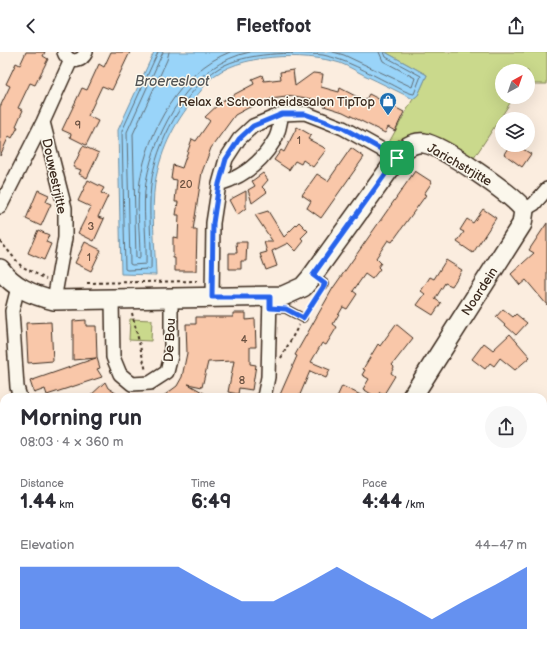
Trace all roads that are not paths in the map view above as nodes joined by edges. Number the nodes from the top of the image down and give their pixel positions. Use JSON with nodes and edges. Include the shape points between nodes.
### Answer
{"nodes":[{"id":1,"x":86,"y":52,"type":"edge"},
{"id":2,"x":67,"y":56,"type":"edge"},
{"id":3,"x":282,"y":114,"type":"junction"},
{"id":4,"x":43,"y":122,"type":"junction"},
{"id":5,"x":397,"y":158,"type":"junction"},
{"id":6,"x":219,"y":184,"type":"junction"},
{"id":7,"x":547,"y":189,"type":"edge"},
{"id":8,"x":0,"y":207,"type":"edge"},
{"id":9,"x":524,"y":210,"type":"junction"},
{"id":10,"x":0,"y":268,"type":"edge"},
{"id":11,"x":18,"y":287,"type":"junction"},
{"id":12,"x":212,"y":297,"type":"junction"},
{"id":13,"x":54,"y":300,"type":"junction"},
{"id":14,"x":112,"y":300,"type":"junction"},
{"id":15,"x":171,"y":300,"type":"junction"},
{"id":16,"x":270,"y":303,"type":"junction"},
{"id":17,"x":303,"y":318,"type":"road end"},
{"id":18,"x":19,"y":393,"type":"edge"},
{"id":19,"x":265,"y":393,"type":"edge"},
{"id":20,"x":415,"y":393,"type":"edge"}],
"edges":[{"from":1,"to":2,"type":"street","name":"Douwestrjitte","via":[[78,60]]},
{"from":2,"to":4,"type":"street","name":"Douwestrjitte"},
{"from":3,"to":5,"type":"street","via":[[305,114],[318,118],[343,128]]},
{"from":3,"to":6,"type":"street","via":[[253,126],[239,139],[226,159]]},
{"from":3,"to":6,"type":"street","via":[[275,140],[250,171],[235,180]]},
{"from":4,"to":8,"type":"street","name":"Douwestrjitte"},
{"from":4,"to":13,"type":"street","name":"Douwestrjitte","via":[[65,208],[65,238]]},
{"from":5,"to":9,"type":"street","name":"Jarichstrjitte","via":[[404,149],[415,143],[439,149],[503,189]]},
{"from":5,"to":16,"type":"street","name":"De Bou","via":[[319,279]]},
{"from":6,"to":12,"type":"street","via":[[213,223]]},
{"from":7,"to":9,"type":"street","via":[[534,204]]},
{"from":9,"to":20,"type":"street","name":"Noardein","via":[[522,224]]},
{"from":10,"to":11,"type":"street","name":"De Bou"},
{"from":11,"to":13,"type":"street","name":"De Bou"},
{"from":11,"to":18,"type":"street","via":[[12,311]]},
{"from":12,"to":15,"type":"street","name":"De Bou"},
{"from":12,"to":16,"type":"street","name":"De Bou"},
{"from":13,"to":14,"type":"street","name":"De Bou"},
{"from":14,"to":15,"type":"street","name":"De Bou"},
{"from":14,"to":15,"type":"street","name":"De Bou","via":[[113,357],[120,374],[132,384],[150,383],[167,372],[171,356]]},
{"from":16,"to":17,"type":"lane"},
{"from":16,"to":19,"type":"street","via":[[268,377]]}]}
